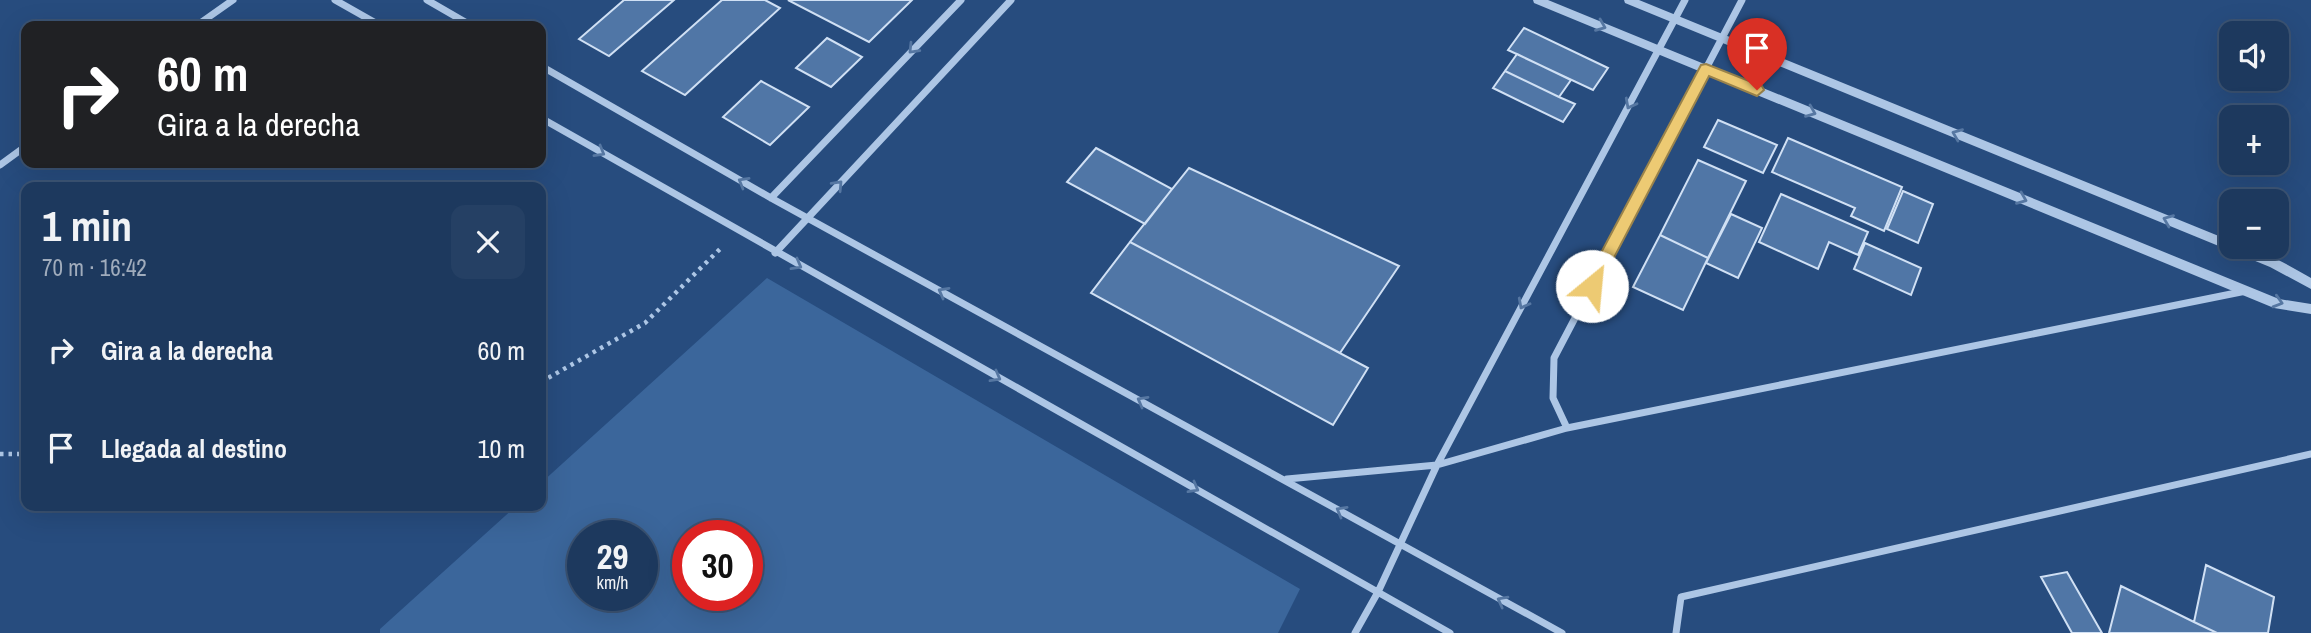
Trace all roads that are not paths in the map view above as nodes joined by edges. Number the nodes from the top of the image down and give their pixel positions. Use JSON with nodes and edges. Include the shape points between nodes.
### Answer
{"nodes":[{"id":1,"x":233,"y":0,"type":"edge"},
{"id":2,"x":335,"y":0,"type":"edge"},
{"id":3,"x":426,"y":0,"type":"edge"},
{"id":4,"x":961,"y":0,"type":"edge"},
{"id":5,"x":1012,"y":0,"type":"edge"},
{"id":6,"x":1538,"y":0,"type":"edge"},
{"id":7,"x":1629,"y":0,"type":"edge"},
{"id":8,"x":1685,"y":0,"type":"edge"},
{"id":9,"x":1741,"y":0,"type":"edge"},
{"id":10,"x":1674,"y":19,"type":"junction"},
{"id":11,"x":203,"y":21,"type":"edge"},
{"id":12,"x":372,"y":21,"type":"edge"},
{"id":13,"x":463,"y":21,"type":"edge"},
{"id":14,"x":1722,"y":38,"type":"junction"},
{"id":15,"x":1658,"y":50,"type":"junction"},
{"id":16,"x":546,"y":69,"type":"edge"},
{"id":17,"x":1706,"y":69,"type":"junction"},
{"id":18,"x":546,"y":121,"type":"edge"},
{"id":19,"x":21,"y":150,"type":"edge"},
{"id":20,"x":0,"y":165,"type":"edge"},
{"id":21,"x":771,"y":198,"type":"junction"},
{"id":22,"x":807,"y":218,"type":"junction"},
{"id":23,"x":2219,"y":240,"type":"edge"},
{"id":24,"x":775,"y":253,"type":"junction"},
{"id":25,"x":2264,"y":259,"type":"edge"},
{"id":26,"x":2311,"y":284,"type":"edge"},
{"id":27,"x":2247,"y":291,"type":"junction"},
{"id":28,"x":2311,"y":309,"type":"edge"},
{"id":29,"x":1567,"y":428,"type":"junction"},
{"id":30,"x":2311,"y":454,"type":"edge"},
{"id":31,"x":1437,"y":466,"type":"junction"},
{"id":32,"x":1286,"y":479,"type":"junction"},
{"id":33,"x":1400,"y":545,"type":"junction"},
{"id":34,"x":1378,"y":592,"type":"junction"},
{"id":35,"x":1355,"y":633,"type":"edge"},
{"id":36,"x":1450,"y":633,"type":"edge"},
{"id":37,"x":1562,"y":633,"type":"edge"},
{"id":38,"x":1676,"y":633,"type":"edge"}],
"edges":[{"from":1,"to":11,"type":"street"},
{"from":2,"to":12,"type":"street"},
{"from":3,"to":13,"type":"street"},
{"from":4,"to":21,"type":"street","one_way":true},
{"from":22,"to":5,"type":"street","one_way":true},
{"from":6,"to":15,"type":"street","one_way":true},
{"from":7,"to":10,"type":"street"},
{"from":8,"to":10,"type":"street"},
{"from":9,"to":14,"type":"street"},
{"from":10,"to":14,"type":"street"},
{"from":10,"to":15,"type":"street"},
{"from":14,"to":17,"type":"street"},
{"from":23,"to":14,"type":"street","one_way":true},
{"from":15,"to":17,"type":"street"},
{"from":15,"to":31,"type":"street","one_way":true},
{"from":21,"to":16,"type":"street","one_way":true},
{"from":17,"to":27,"type":"street","one_way":true},
{"from":17,"to":29,"type":"street","via":[[1554,358],[1553,398]]},
{"from":18,"to":24,"type":"street","one_way":true},
{"from":19,"to":20,"type":"street"},
{"from":21,"to":22,"type":"street"},
{"from":22,"to":24,"type":"street"},
{"from":32,"to":22,"type":"street","one_way":true},
{"from":24,"to":34,"type":"street","one_way":true},
{"from":25,"to":26,"type":"street"},
{"from":27,"to":28,"type":"street","one_way":true,"via":[[2278,304]]},
{"from":27,"to":29,"type":"street"},
{"from":29,"to":31,"type":"street"},
{"from":30,"to":38,"type":"street","via":[[1681,597]]},
{"from":31,"to":32,"type":"street"},
{"from":31,"to":33,"type":"street"},
{"from":33,"to":32,"type":"street","one_way":true},
{"from":33,"to":34,"type":"street"},
{"from":37,"to":33,"type":"street","one_way":true},
{"from":34,"to":35,"type":"street"},
{"from":34,"to":36,"type":"street"}]}
